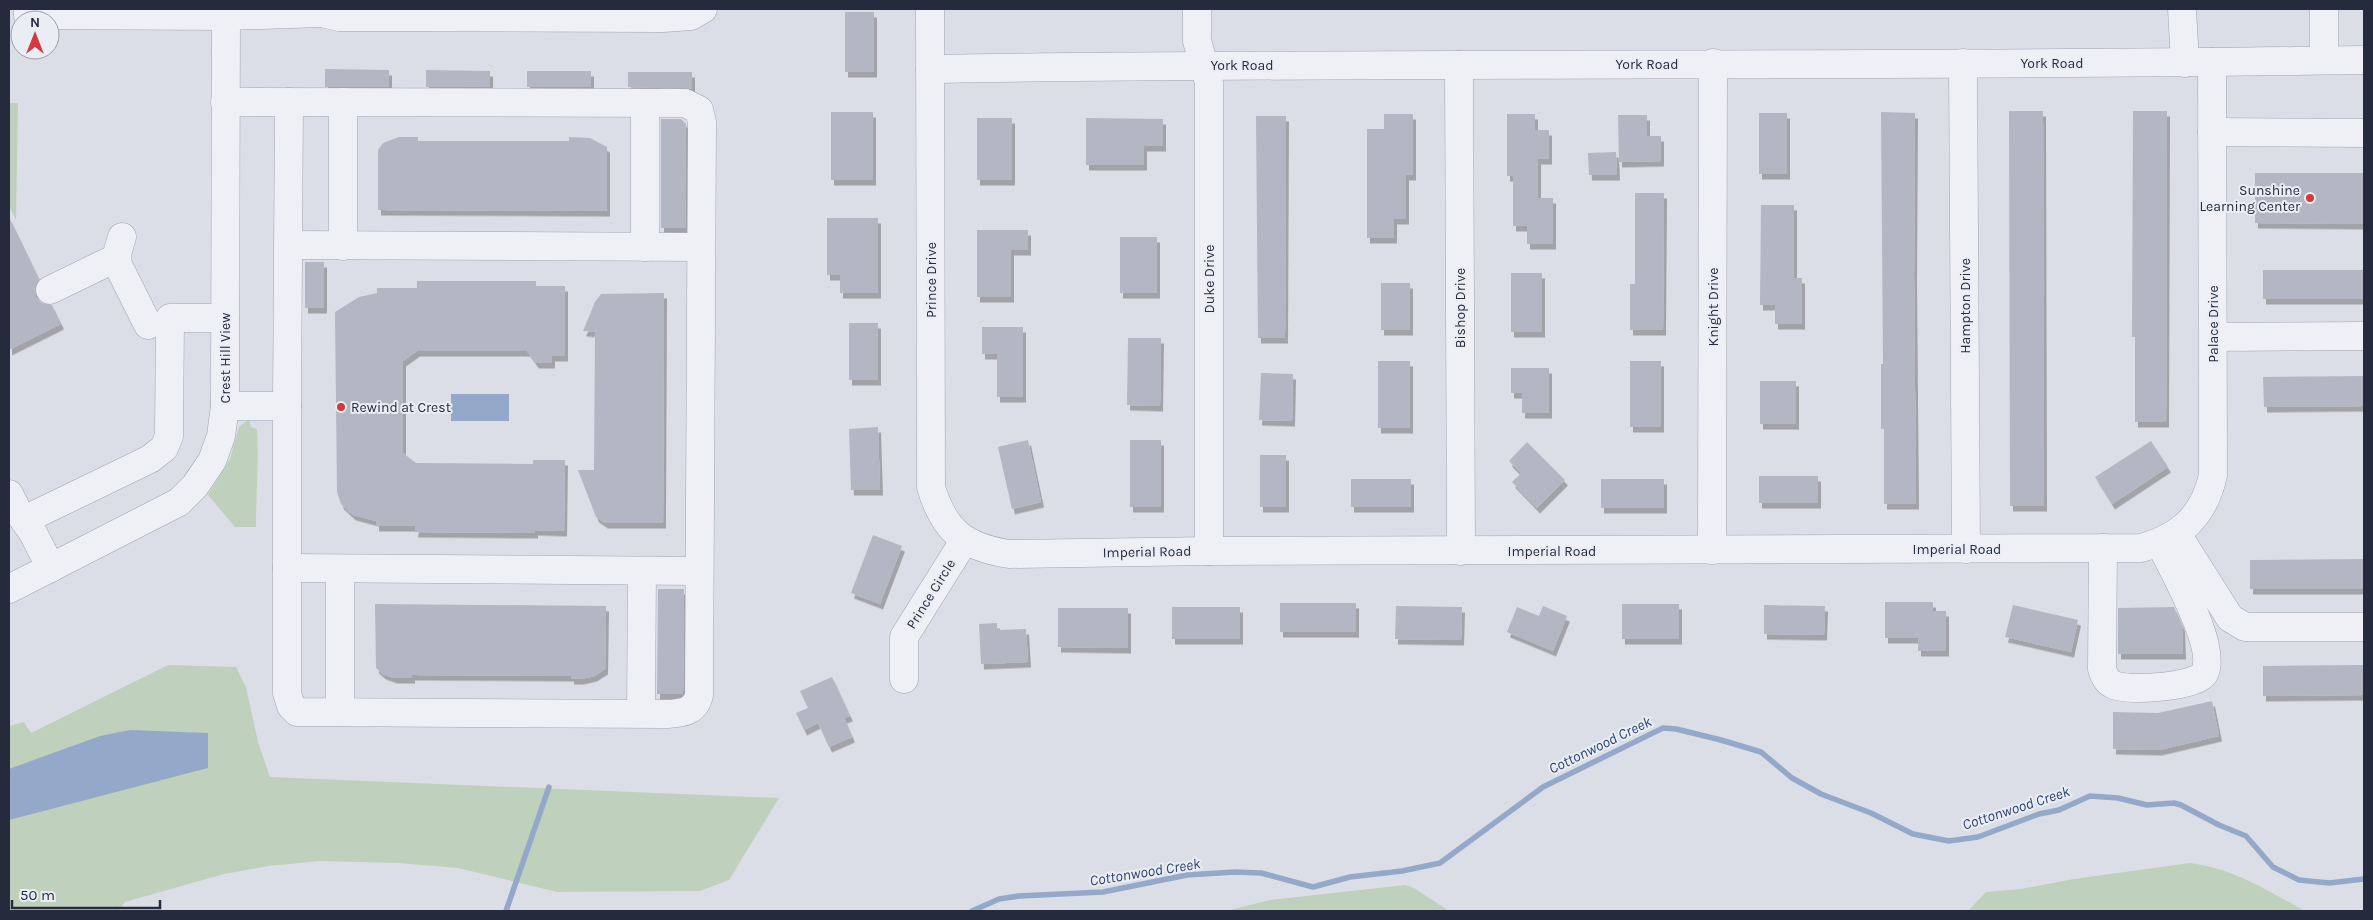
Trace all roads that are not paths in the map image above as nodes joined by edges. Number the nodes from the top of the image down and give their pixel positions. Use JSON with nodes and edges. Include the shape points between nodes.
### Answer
{"nodes":[{"id":1,"x":28,"y":9,"type":"edge"},
{"id":2,"x":703,"y":9,"type":"edge"},
{"id":3,"x":930,"y":9,"type":"edge"},
{"id":4,"x":1197,"y":9,"type":"edge"},
{"id":5,"x":2182,"y":9,"type":"edge"},
{"id":6,"x":2324,"y":9,"type":"edge"},
{"id":7,"x":322,"y":11,"type":"edge"},
{"id":8,"x":226,"y":12,"type":"edge"},
{"id":9,"x":2324,"y":60,"type":"junction"},
{"id":10,"x":2364,"y":60,"type":"edge"},
{"id":11,"x":2199,"y":62,"type":"junction"},
{"id":12,"x":1713,"y":63,"type":"junction"},
{"id":13,"x":1963,"y":63,"type":"junction"},
{"id":14,"x":1203,"y":65,"type":"junction"},
{"id":15,"x":1459,"y":65,"type":"junction"},
{"id":16,"x":930,"y":69,"type":"junction"},
{"id":17,"x":225,"y":102,"type":"junction"},
{"id":18,"x":289,"y":102,"type":"junction"},
{"id":19,"x":343,"y":102,"type":"junction"},
{"id":20,"x":645,"y":104,"type":"junction"},
{"id":21,"x":2212,"y":132,"type":"junction"},
{"id":22,"x":2364,"y":133,"type":"edge"},
{"id":23,"x":289,"y":246,"type":"junction"},
{"id":24,"x":343,"y":246,"type":"junction"},
{"id":25,"x":645,"y":247,"type":"junction"},
{"id":26,"x":700,"y":247,"type":"junction"},
{"id":27,"x":50,"y":290,"type":"dead end"},
{"id":28,"x":225,"y":318,"type":"junction"},
{"id":29,"x":148,"y":325,"type":"dead end"},
{"id":30,"x":2364,"y":336,"type":"edge"},
{"id":31,"x":2214,"y":337,"type":"junction"},
{"id":32,"x":225,"y":406,"type":"junction"},
{"id":33,"x":287,"y":406,"type":"junction"},
{"id":34,"x":9,"y":494,"type":"edge"},
{"id":35,"x":24,"y":520,"type":"junction"},
{"id":36,"x":964,"y":541,"type":"junction"},
{"id":37,"x":2159,"y":542,"type":"junction"},
{"id":38,"x":2103,"y":548,"type":"junction"},
{"id":39,"x":1966,"y":549,"type":"junction"},
{"id":40,"x":1712,"y":550,"type":"junction"},
{"id":41,"x":1209,"y":551,"type":"junction"},
{"id":42,"x":1461,"y":551,"type":"junction"},
{"id":43,"x":51,"y":568,"type":"junction"},
{"id":44,"x":287,"y":568,"type":"junction"},
{"id":45,"x":340,"y":569,"type":"junction"},
{"id":46,"x":642,"y":571,"type":"junction"},
{"id":47,"x":699,"y":571,"type":"junction"},
{"id":48,"x":9,"y":589,"type":"edge"},
{"id":49,"x":2364,"y":627,"type":"edge"},
{"id":50,"x":904,"y":679,"type":"dead end"},
{"id":51,"x":340,"y":712,"type":"junction"},
{"id":52,"x":641,"y":713,"type":"junction"}],
"edges":[{"from":1,"to":8,"type":"street","via":[[28,16]]},
{"from":2,"to":7,"type":"street","via":[[691,16],[663,18],[339,18]]},
{"from":3,"to":16,"type":"street","name":"Prince Drive"},
{"from":4,"to":14,"type":"street","name":"Duke Drive","via":[[1197,41]]},
{"from":5,"to":11,"type":"street","name":"Palace Drive"},
{"from":6,"to":9,"type":"street"},
{"from":7,"to":8,"type":"street"},
{"from":8,"to":17,"type":"street","name":"Crest Hill View"},
{"from":9,"to":10,"type":"street","name":"York Road"},
{"from":9,"to":11,"type":"street","name":"York Road"},
{"from":11,"to":13,"type":"street","name":"York Road"},
{"from":11,"to":21,"type":"street","name":"Palace Drive"},
{"from":12,"to":13,"type":"street","name":"York Road"},
{"from":12,"to":15,"type":"street","name":"York Road"},
{"from":12,"to":40,"type":"street","name":"Knight Drive"},
{"from":13,"to":39,"type":"street","name":"Hampton Drive"},
{"from":14,"to":15,"type":"street","name":"York Road"},
{"from":14,"to":16,"type":"street","name":"York Road"},
{"from":14,"to":41,"type":"street","name":"Duke Drive","via":[[1209,83]]},
{"from":15,"to":42,"type":"street","name":"Bishop Drive"},
{"from":16,"to":36,"type":"street","name":"Prince Drive","via":[[931,487],[946,523]]},
{"from":17,"to":18,"type":"street"},
{"from":17,"to":28,"type":"street","name":"Crest Hill View"},
{"from":18,"to":19,"type":"street"},
{"from":18,"to":23,"type":"street"},
{"from":19,"to":20,"type":"street"},
{"from":19,"to":24,"type":"street"},
{"from":20,"to":25,"type":"street"},
{"from":20,"to":26,"type":"street","via":[[690,104],[701,114]]},
{"from":21,"to":22,"type":"street"},
{"from":21,"to":31,"type":"street","name":"Palace Drive"},
{"from":23,"to":24,"type":"street"},
{"from":23,"to":33,"type":"street"},
{"from":24,"to":25,"type":"street"},
{"from":25,"to":26,"type":"street"},
{"from":26,"to":47,"type":"street"},
{"from":27,"to":29,"type":"street","via":[[119,247],[119,269]]},
{"from":28,"to":32,"type":"street","name":"Crest Hill View"},
{"from":28,"to":35,"type":"street","via":[[170,318],[168,436],[164,448],[150,459]]},
{"from":30,"to":31,"type":"street"},
{"from":31,"to":37,"type":"street","name":"Palace Drive","via":[[2213,475],[2208,497],[2195,516]]},
{"from":32,"to":33,"type":"street"},
{"from":32,"to":43,"type":"street","name":"Crest Hill View","via":[[224,426],[215,454],[187,495],[169,509]]},
{"from":33,"to":44,"type":"street"},
{"from":34,"to":35,"type":"street"},
{"from":35,"to":43,"type":"street"},
{"from":36,"to":41,"type":"street","name":"Imperial Road","via":[[989,551],[1009,554]]},
{"from":36,"to":50,"type":"street","name":"Prince Circle","via":[[904,637]]},
{"from":37,"to":38,"type":"street","name":"Imperial Road"},
{"from":37,"to":38,"type":"street","via":[[2207,650],[2204,674],[2197,681],[2122,688],[2104,677]]},
{"from":37,"to":49,"type":"street","via":[[2230,618],[2245,627]]},
{"from":38,"to":39,"type":"street","name":"Imperial Road"},
{"from":39,"to":40,"type":"street","name":"Imperial Road"},
{"from":40,"to":42,"type":"street","name":"Imperial Road"},
{"from":41,"to":42,"type":"street","name":"Imperial Road"},
{"from":43,"to":48,"type":"street","name":"Crest Hill View"},
{"from":44,"to":45,"type":"street"},
{"from":44,"to":51,"type":"street","via":[[289,701],[301,713]]},
{"from":45,"to":46,"type":"street"},
{"from":45,"to":51,"type":"street"},
{"from":46,"to":47,"type":"street"},
{"from":46,"to":52,"type":"street"},
{"from":47,"to":52,"type":"street","via":[[698,698],[686,712]]},
{"from":51,"to":52,"type":"street"}]}
